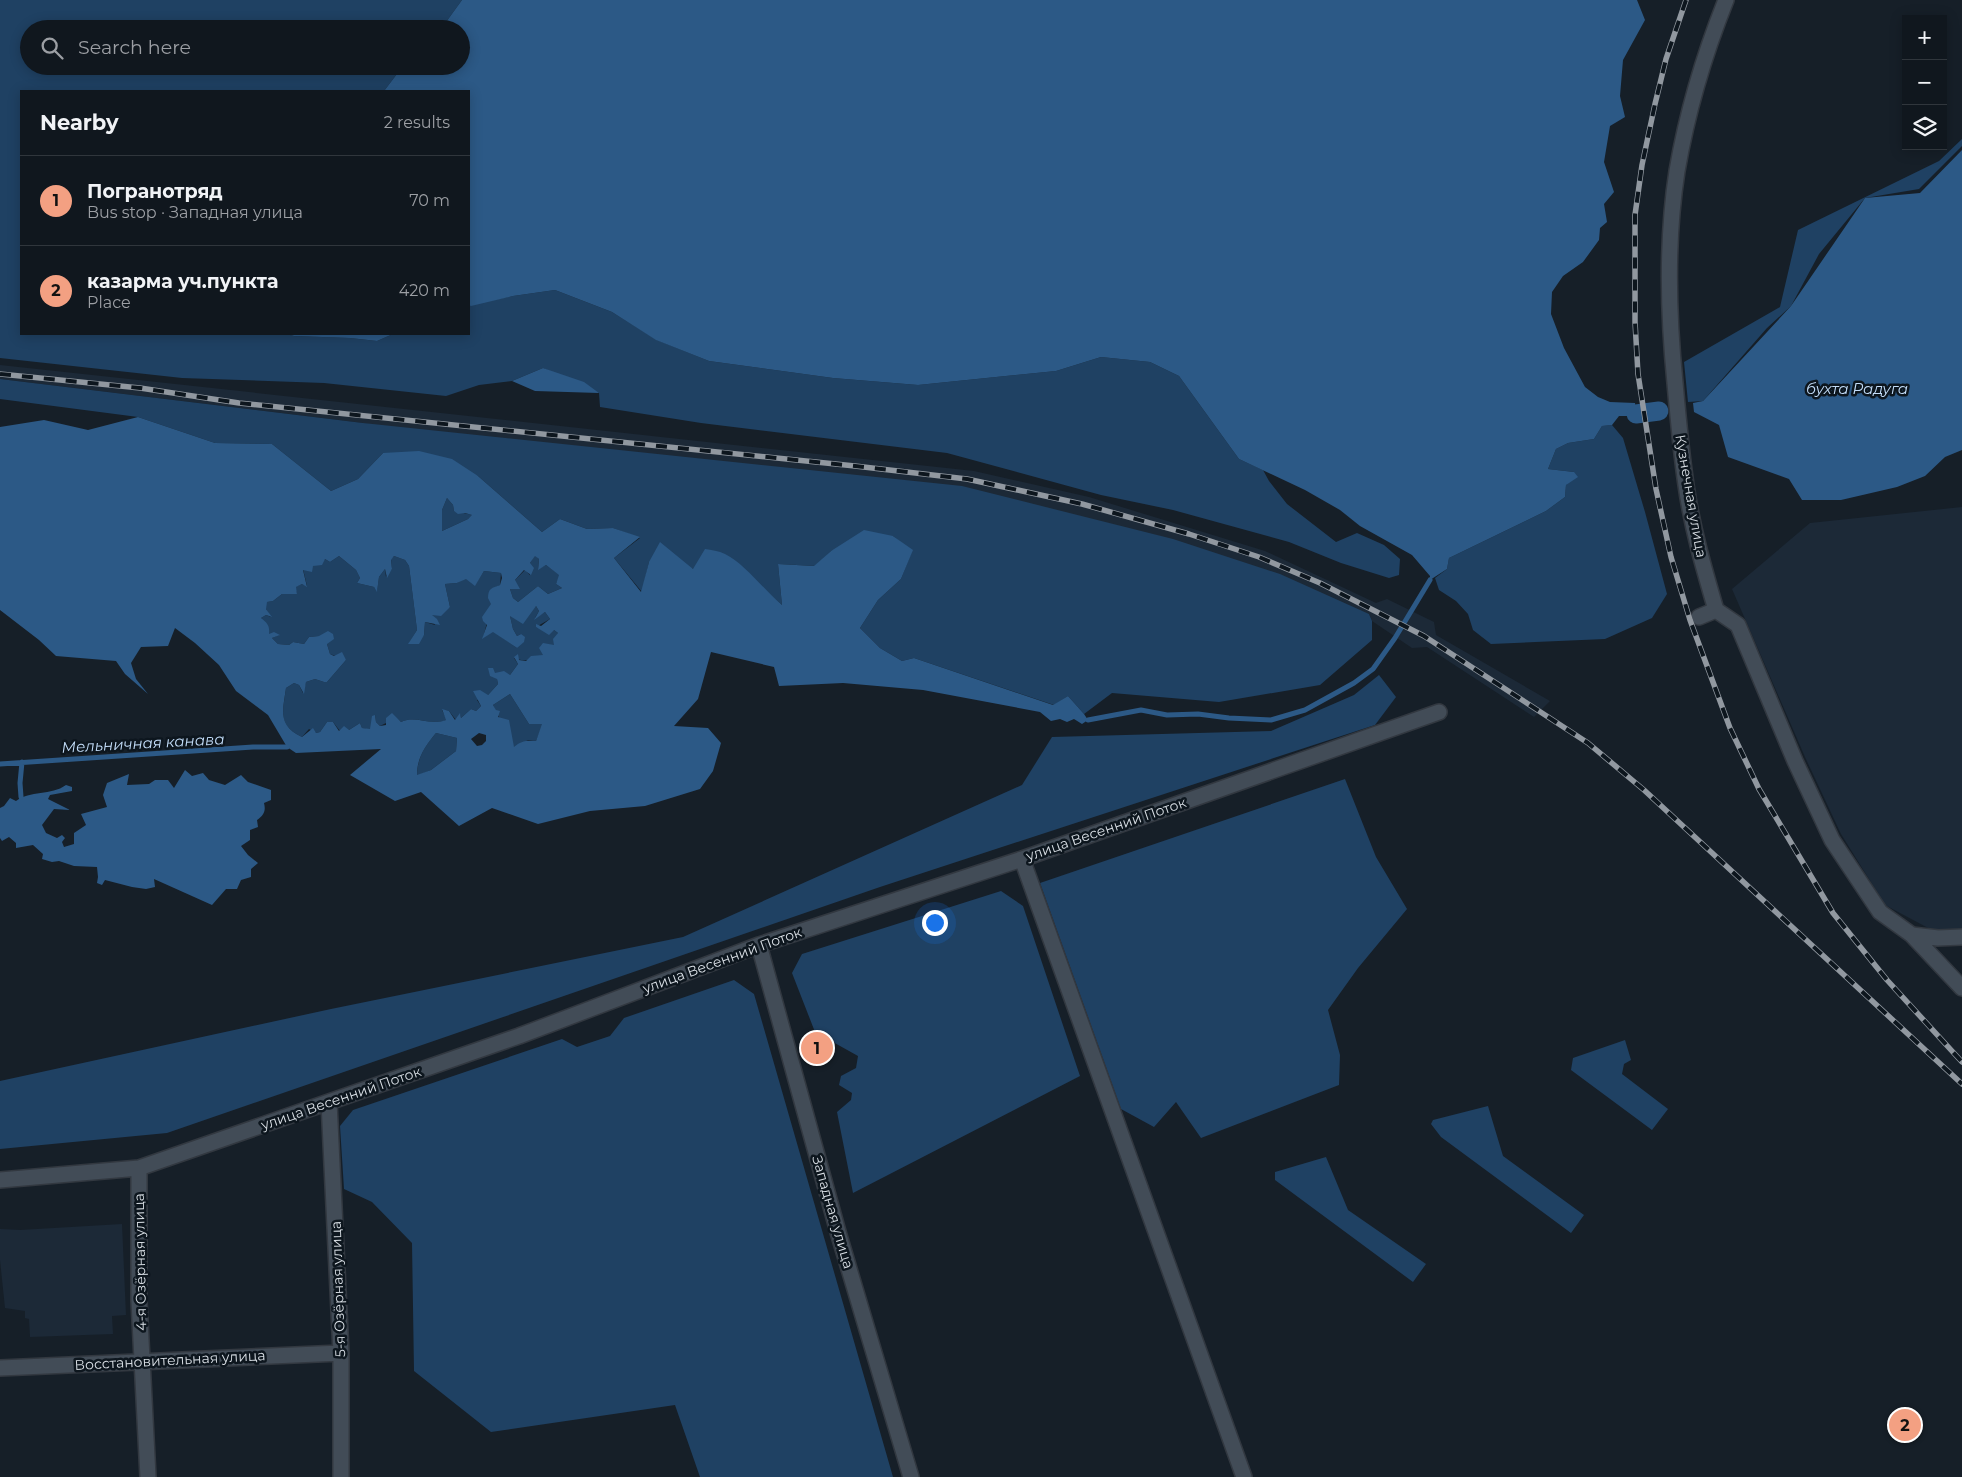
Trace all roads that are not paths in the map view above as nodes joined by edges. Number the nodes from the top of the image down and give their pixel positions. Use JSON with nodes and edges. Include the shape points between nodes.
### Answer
{"nodes":[{"id":1,"x":1726,"y":0,"type":"edge"},
{"id":2,"x":1716,"y":610,"type":"junction"},
{"id":3,"x":1699,"y":617,"type":"dead end"},
{"id":4,"x":1439,"y":712,"type":"dead end"},
{"id":5,"x":1022,"y":859,"type":"junction"},
{"id":6,"x":1912,"y":935,"type":"junction"},
{"id":7,"x":1962,"y":937,"type":"edge"},
{"id":8,"x":759,"y":946,"type":"junction"},
{"id":9,"x":1962,"y":988,"type":"edge"},
{"id":10,"x":329,"y":1102,"type":"junction"},
{"id":11,"x":139,"y":1168,"type":"junction"},
{"id":12,"x":0,"y":1180,"type":"edge"},
{"id":13,"x":341,"y":1353,"type":"junction"},
{"id":14,"x":142,"y":1362,"type":"junction"},
{"id":15,"x":0,"y":1368,"type":"edge"},
{"id":16,"x":148,"y":1477,"type":"edge"},
{"id":17,"x":341,"y":1477,"type":"edge"},
{"id":18,"x":911,"y":1477,"type":"edge"},
{"id":19,"x":1244,"y":1477,"type":"edge"}],
"edges":[{"from":1,"to":2,"type":"street","name":"Кузнечная улица","via":[[1700,71],[1678,170],[1670,262],[1669,327],[1686,486]]},
{"from":2,"to":3,"type":"street"},
{"from":2,"to":6,"type":"street","via":[[1738,624],[1832,840],[1880,912]]},
{"from":4,"to":5,"type":"street","name":"улица Весенний Поток"},
{"from":5,"to":8,"type":"street","name":"улица Весенний Поток"},
{"from":5,"to":19,"type":"street"},
{"from":6,"to":7,"type":"street"},
{"from":6,"to":9,"type":"street"},
{"from":8,"to":10,"type":"street","name":"улица Весенний Поток","via":[[519,1036]]},
{"from":8,"to":18,"type":"street","name":"Западная улица","via":[[838,1232]]},
{"from":10,"to":11,"type":"street","name":"улица Весенний Поток"},
{"from":10,"to":13,"type":"street","name":"5-я Озёрная улица"},
{"from":11,"to":12,"type":"street","name":"улица Весенний Поток"},
{"from":11,"to":14,"type":"street","name":"4-я Озёрная улица"},
{"from":13,"to":14,"type":"street","name":"Восстановительная улица"},
{"from":13,"to":17,"type":"street","name":"5-я Озёрная улица"},
{"from":14,"to":15,"type":"street","name":"Восстановительная улица"},
{"from":14,"to":16,"type":"street","name":"4-я Озёрная улица"}]}
